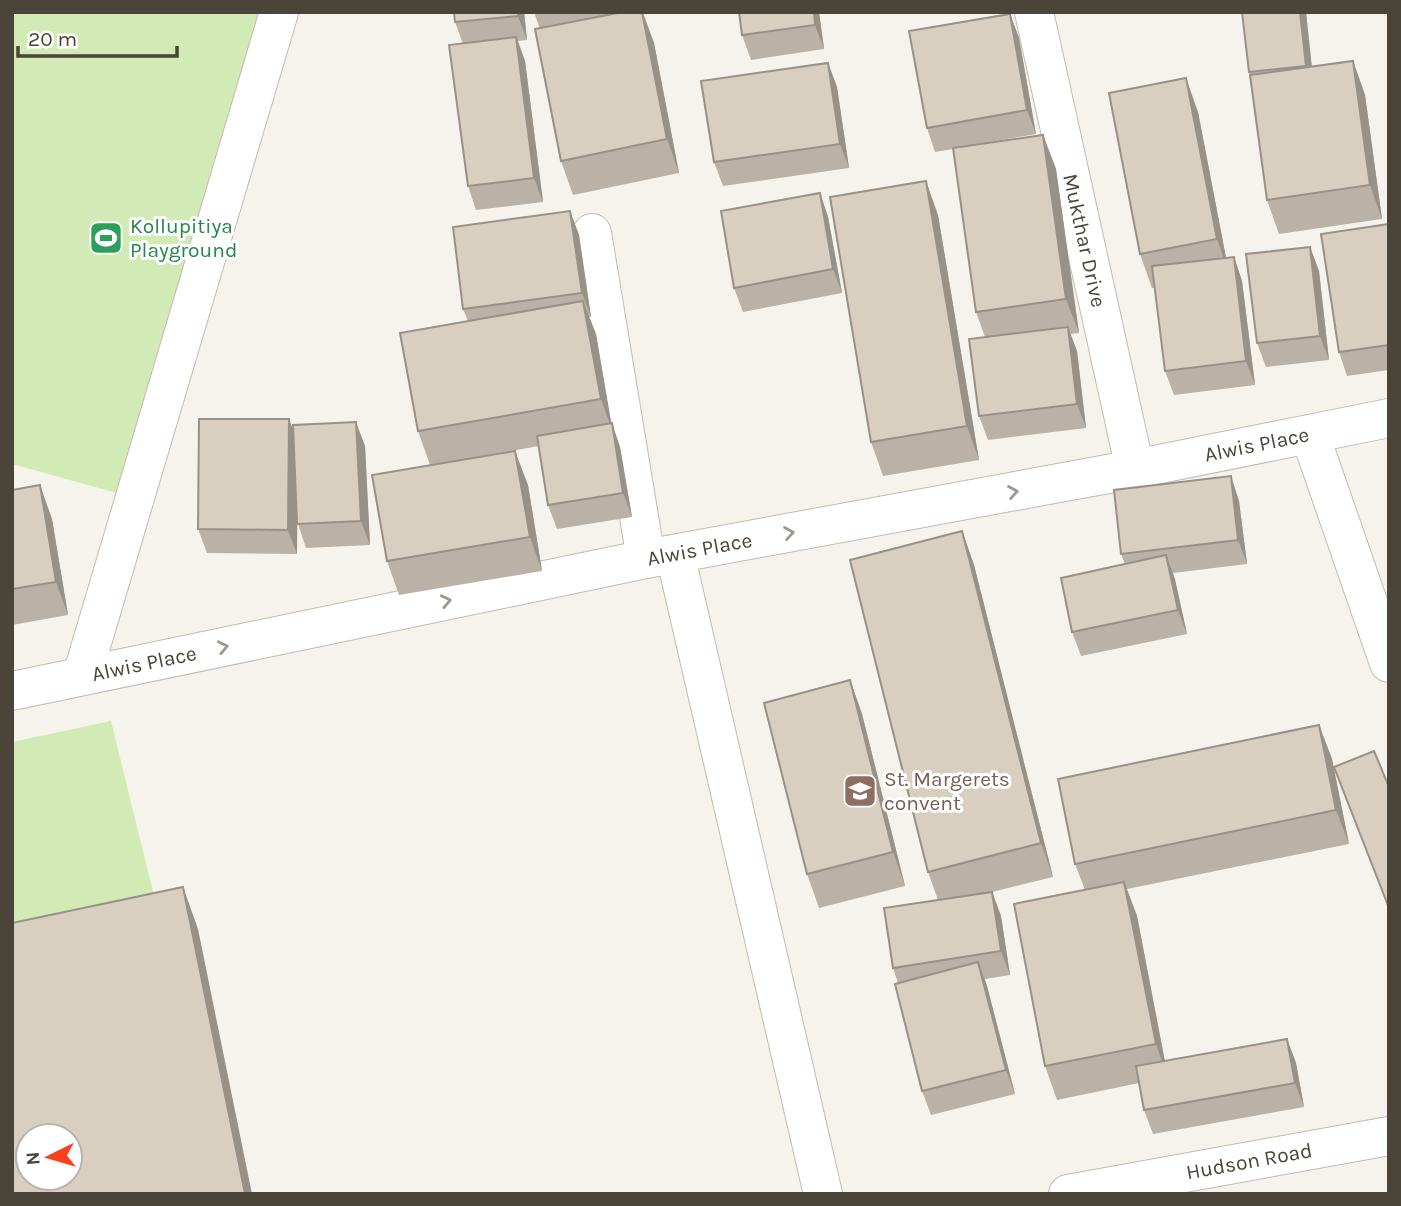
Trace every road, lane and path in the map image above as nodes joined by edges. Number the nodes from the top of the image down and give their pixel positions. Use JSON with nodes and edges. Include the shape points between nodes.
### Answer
{"nodes":[{"id":1,"x":279,"y":12,"type":"edge"},
{"id":2,"x":1034,"y":12,"type":"edge"},
{"id":3,"x":592,"y":233,"type":"dead end"},
{"id":4,"x":1389,"y":418,"type":"edge"},
{"id":5,"x":1310,"y":435,"type":"junction"},
{"id":6,"x":1135,"y":469,"type":"junction"},
{"id":7,"x":660,"y":557,"type":"junction"},
{"id":8,"x":1389,"y":663,"type":"edge"},
{"id":9,"x":82,"y":676,"type":"junction"},
{"id":10,"x":12,"y":691,"type":"edge"},
{"id":11,"x":1389,"y":1136,"type":"edge"},
{"id":12,"x":1196,"y":1183,"type":"edge"},
{"id":13,"x":823,"y":1194,"type":"edge"},
{"id":14,"x":1068,"y":1194,"type":"edge"}],
"edges":[{"from":1,"to":9,"type":"street"},
{"from":2,"to":6,"type":"street","name":"Mukthar Drive"},
{"from":3,"to":7,"type":"street"},
{"from":4,"to":5,"type":"street","name":"Alwis Place"},
{"from":5,"to":6,"type":"street","name":"Alwis Place"},
{"from":5,"to":8,"type":"street"},
{"from":7,"to":6,"type":"street","name":"Alwis Place","one_way":true},
{"from":9,"to":7,"type":"street","name":"Alwis Place","one_way":true},
{"from":7,"to":13,"type":"street"},
{"from":9,"to":10,"type":"street","name":"Alwis Place"},
{"from":11,"to":12,"type":"street","name":"Hudson Road"},
{"from":12,"to":14,"type":"street","name":"Hudson Road"}]}
